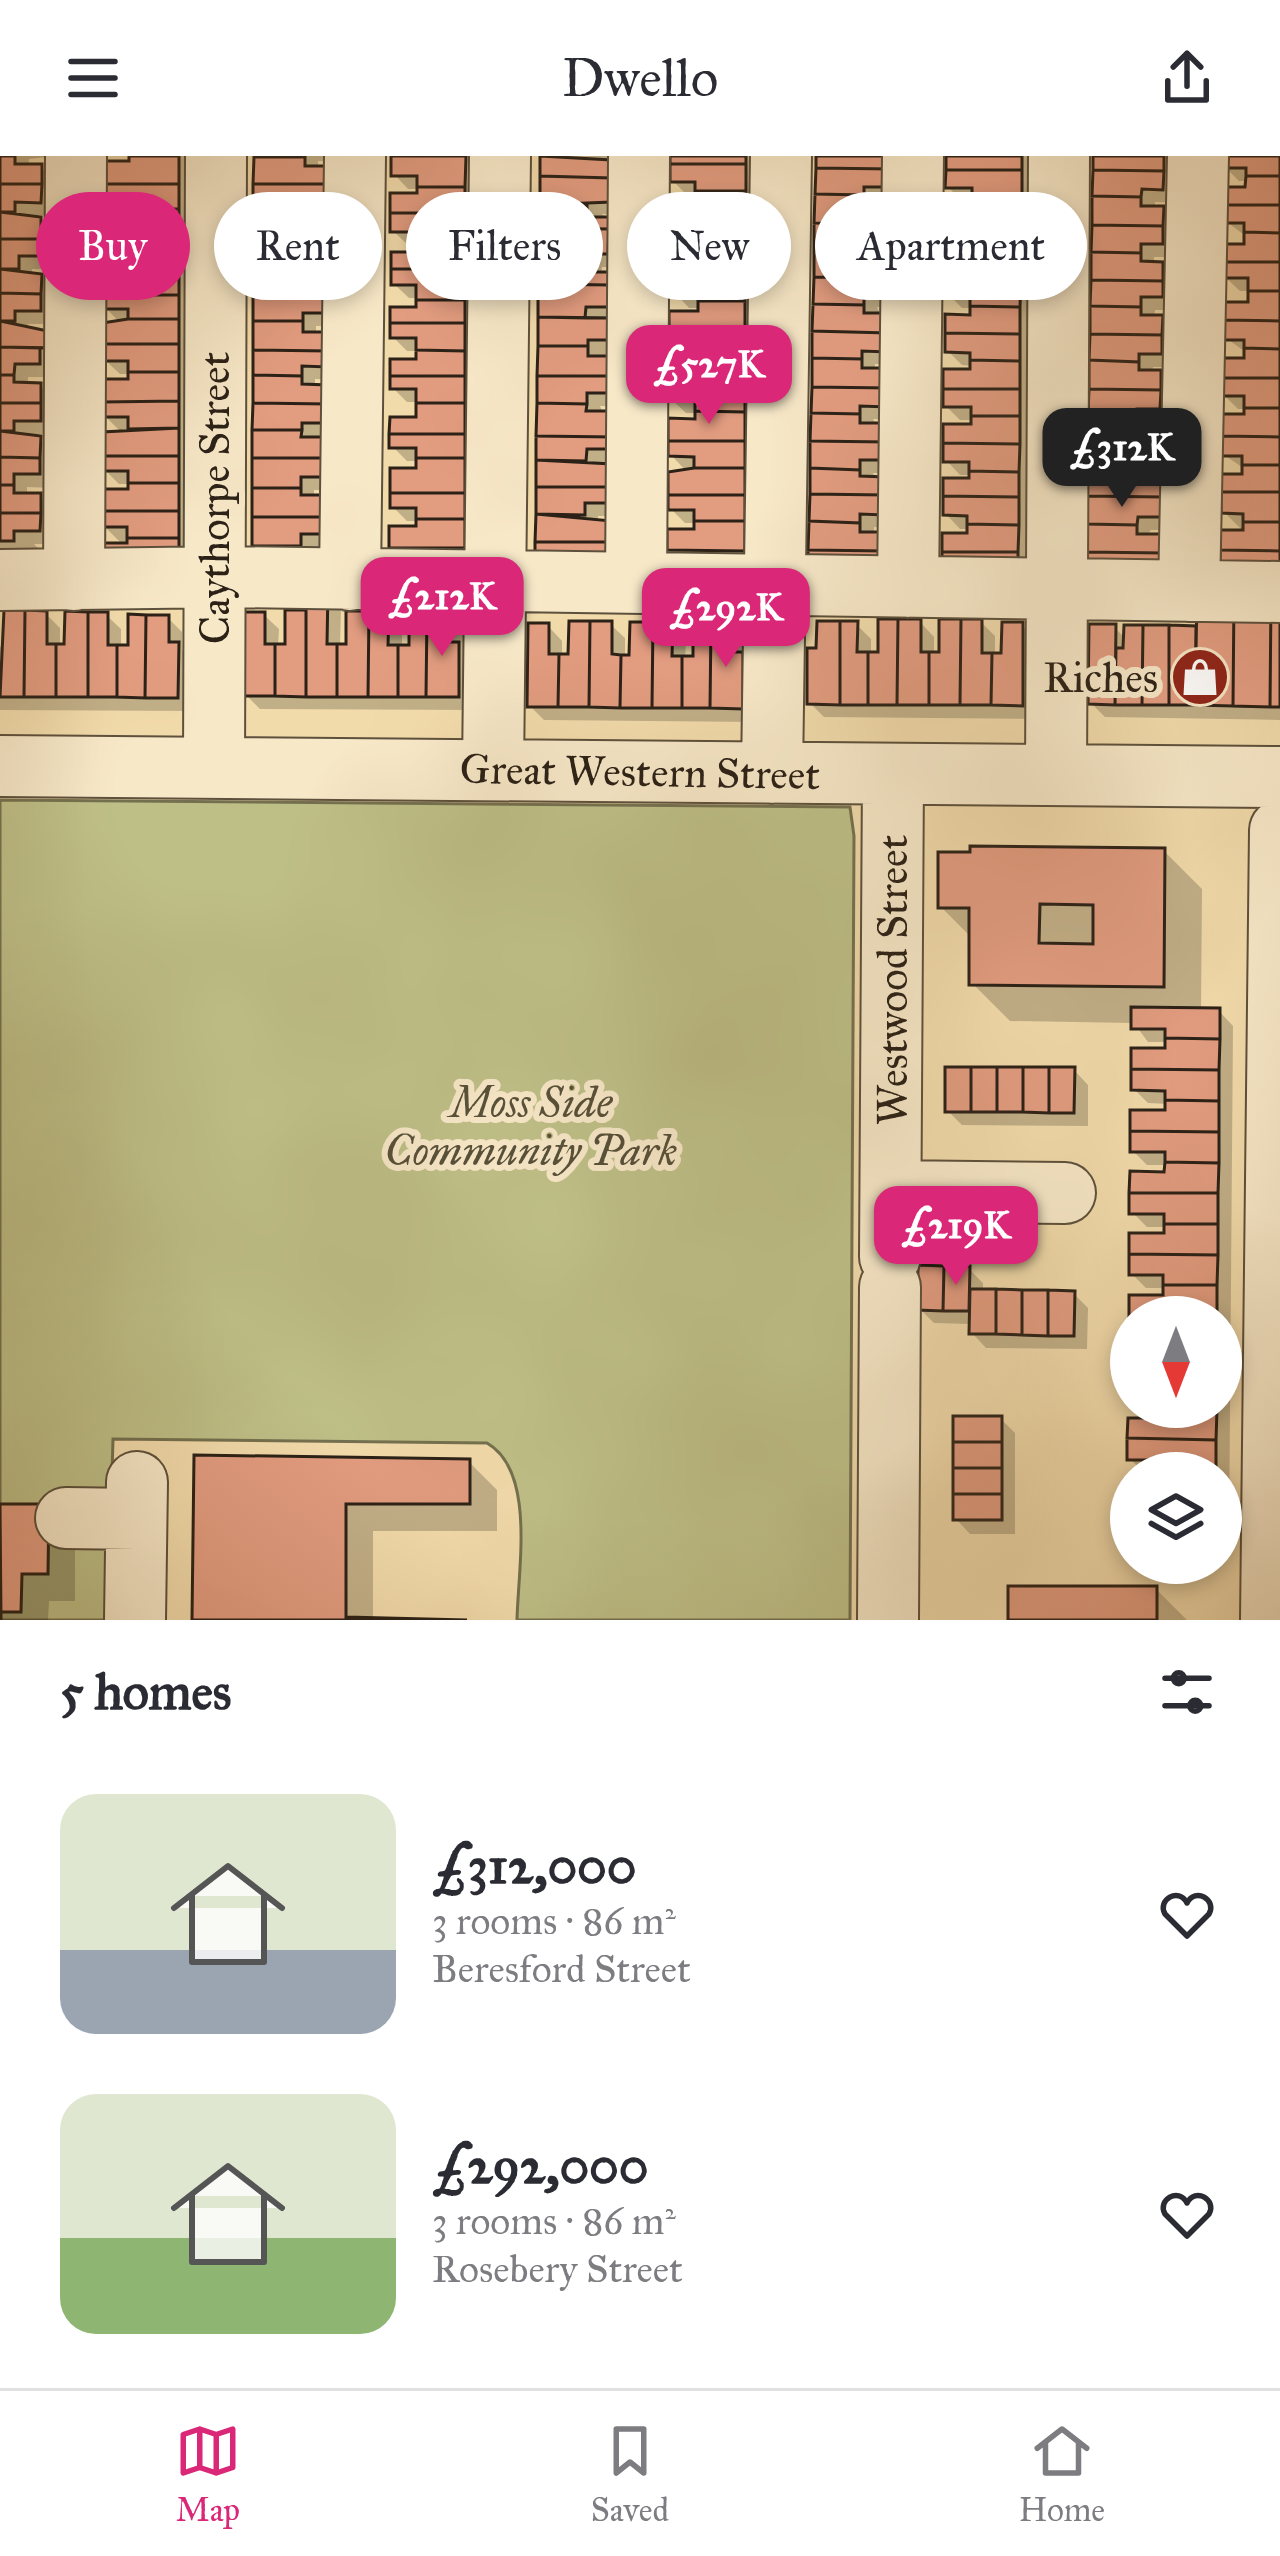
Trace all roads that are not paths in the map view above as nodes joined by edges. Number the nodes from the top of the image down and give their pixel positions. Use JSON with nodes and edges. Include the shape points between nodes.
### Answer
{"nodes":[{"id":1,"x":76,"y":156,"type":"edge"},
{"id":2,"x":216,"y":156,"type":"edge"},
{"id":3,"x":355,"y":156,"type":"edge"},
{"id":4,"x":500,"y":156,"type":"edge"},
{"id":5,"x":639,"y":156,"type":"edge"},
{"id":6,"x":781,"y":156,"type":"edge"},
{"id":7,"x":913,"y":156,"type":"edge"},
{"id":8,"x":1059,"y":156,"type":"edge"},
{"id":9,"x":1198,"y":156,"type":"edge"},
{"id":10,"x":213,"y":577,"type":"junction"},
{"id":11,"x":0,"y":580,"type":"edge"},
{"id":12,"x":74,"y":580,"type":"junction"},
{"id":13,"x":350,"y":580,"type":"junction"},
{"id":14,"x":495,"y":583,"type":"junction"},
{"id":15,"x":636,"y":583,"type":"junction"},
{"id":16,"x":775,"y":584,"type":"junction"},
{"id":17,"x":1058,"y":586,"type":"junction"},
{"id":18,"x":908,"y":587,"type":"junction"},
{"id":19,"x":1190,"y":591,"type":"junction"},
{"id":20,"x":1280,"y":592,"type":"edge"},
{"id":21,"x":0,"y":766,"type":"edge"},
{"id":22,"x":214,"y":768,"type":"junction"},
{"id":23,"x":493,"y":770,"type":"junction"},
{"id":24,"x":772,"y":772,"type":"junction"},
{"id":25,"x":892,"y":774,"type":"junction"},
{"id":26,"x":1056,"y":775,"type":"junction"},
{"id":27,"x":1280,"y":777,"type":"edge"},
{"id":28,"x":1280,"y":830,"type":"edge"},
{"id":29,"x":890,"y":1191,"type":"junction"},
{"id":30,"x":1065,"y":1193,"type":"dead end"},
{"id":31,"x":66,"y":1518,"type":"dead end"},
{"id":32,"x":135,"y":1620,"type":"edge"},
{"id":33,"x":888,"y":1620,"type":"edge"},
{"id":34,"x":1271,"y":1620,"type":"edge"}],
"edges":[{"from":1,"to":12,"type":"street"},
{"from":2,"to":10,"type":"street","name":"Caythorpe Street"},
{"from":3,"to":13,"type":"street"},
{"from":4,"to":14,"type":"street"},
{"from":5,"to":15,"type":"street"},
{"from":6,"to":16,"type":"street"},
{"from":7,"to":18,"type":"street"},
{"from":8,"to":17,"type":"street"},
{"from":9,"to":19,"type":"street"},
{"from":10,"to":12,"type":"street"},
{"from":10,"to":13,"type":"street"},
{"from":10,"to":22,"type":"street","name":"Caythorpe Street"},
{"from":11,"to":12,"type":"street"},
{"from":13,"to":14,"type":"street"},
{"from":14,"to":15,"type":"street"},
{"from":14,"to":23,"type":"street"},
{"from":15,"to":16,"type":"street"},
{"from":16,"to":18,"type":"street"},
{"from":16,"to":24,"type":"street"},
{"from":17,"to":18,"type":"street"},
{"from":17,"to":19,"type":"street"},
{"from":17,"to":26,"type":"street"},
{"from":19,"to":20,"type":"street"},
{"from":21,"to":22,"type":"street","name":"Great Western Street"},
{"from":22,"to":23,"type":"street","name":"Great Western Street"},
{"from":23,"to":24,"type":"street","name":"Great Western Street"},
{"from":24,"to":25,"type":"street","name":"Great Western Street"},
{"from":25,"to":26,"type":"street","name":"Great Western Street"},
{"from":25,"to":29,"type":"street","name":"Westwood Street"},
{"from":26,"to":27,"type":"street","name":"Great Western Street"},
{"from":28,"to":34,"type":"street"},
{"from":29,"to":30,"type":"street"},
{"from":29,"to":33,"type":"street","name":"Westwood Street"},
{"from":31,"to":32,"type":"street","via":[[137,1500]]}]}
